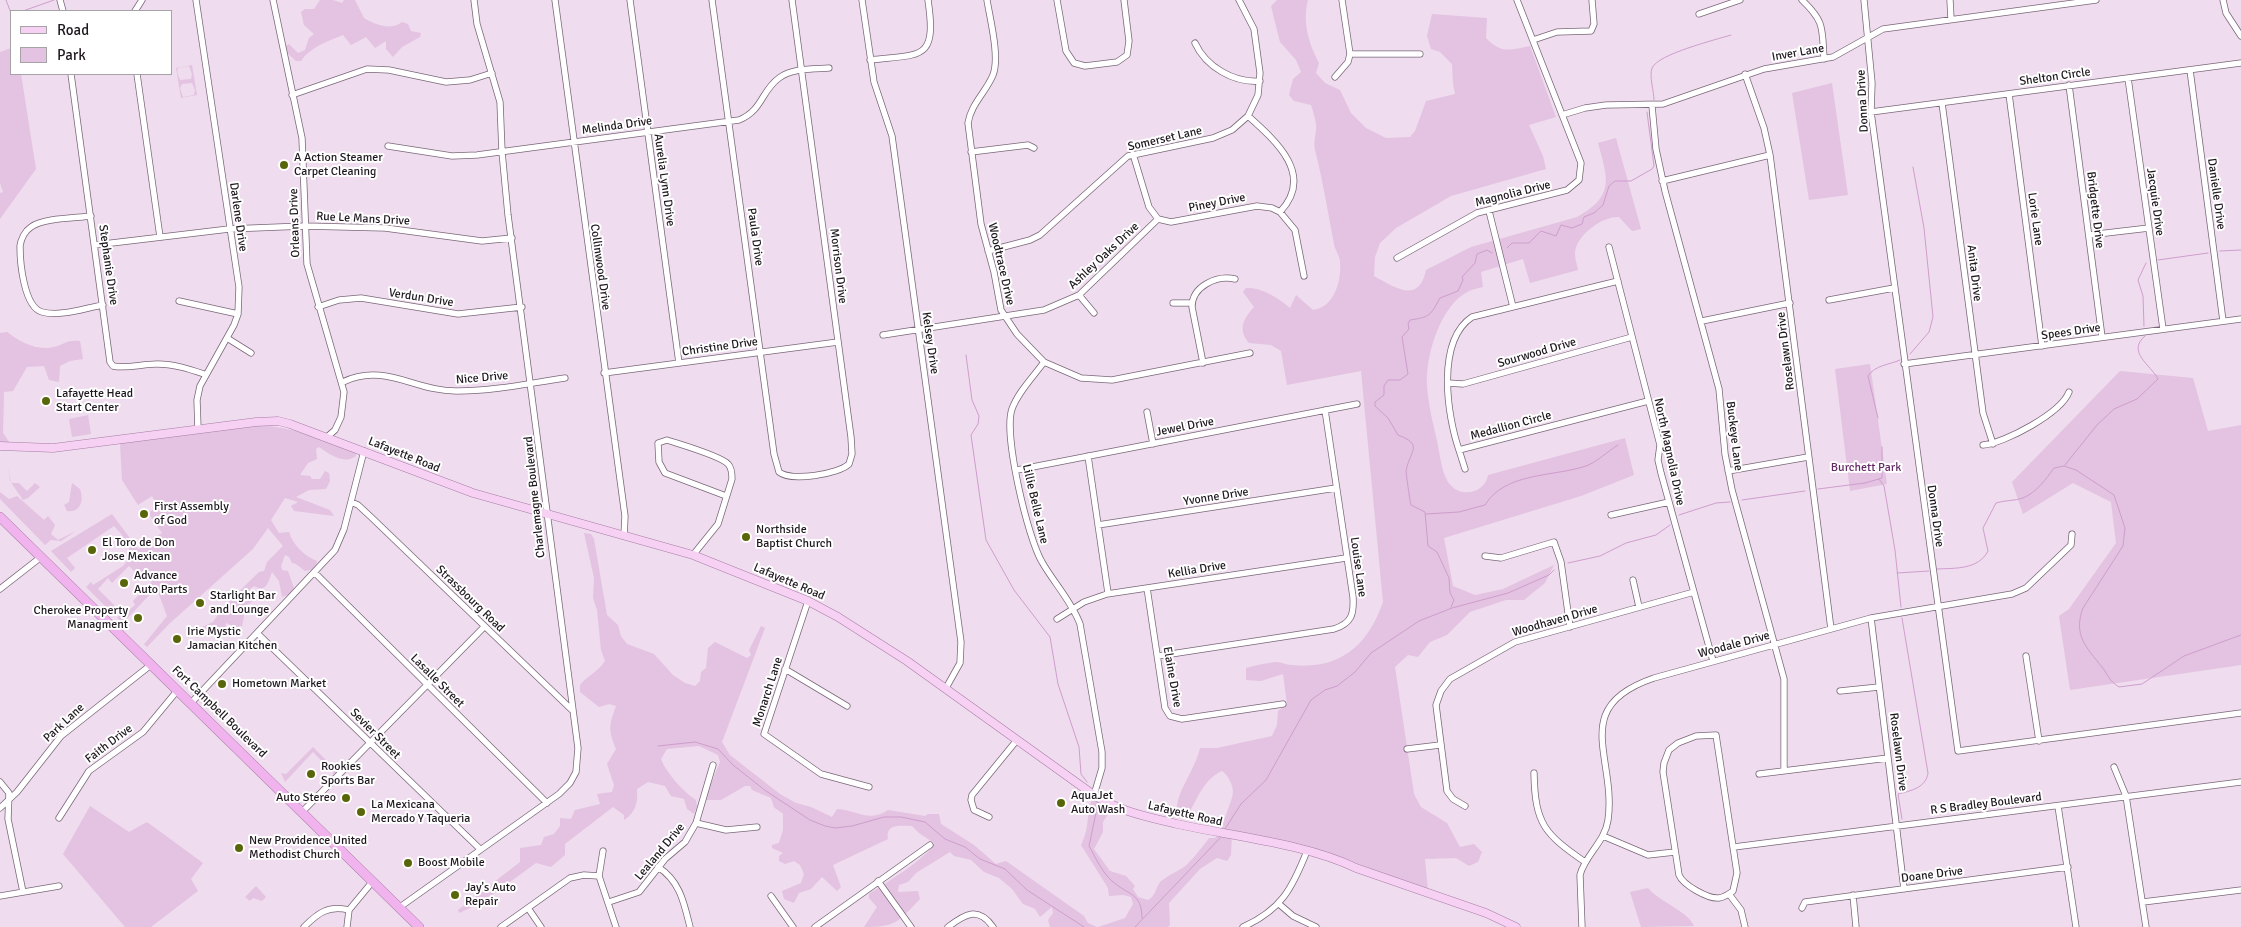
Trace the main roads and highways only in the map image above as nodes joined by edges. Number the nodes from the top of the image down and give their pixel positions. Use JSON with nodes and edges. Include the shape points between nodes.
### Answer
{"nodes":[{"id":1,"x":0,"y":446,"type":"edge"},
{"id":2,"x":0,"y":517,"type":"edge"},
{"id":3,"x":1513,"y":926,"type":"edge"},
{"id":4,"x":419,"y":927,"type":"edge"}],
"edges":[{"from":1,"to":3,"type":"main road","name":"Lafayette Road","via":[[53,448],[278,421],[471,492],[693,555],[808,601],[946,688],[1094,795],[1135,814],[1342,861],[1486,913]]},
{"from":2,"to":4,"type":"highway","name":"Fort Campbell Boulevard"}]}
